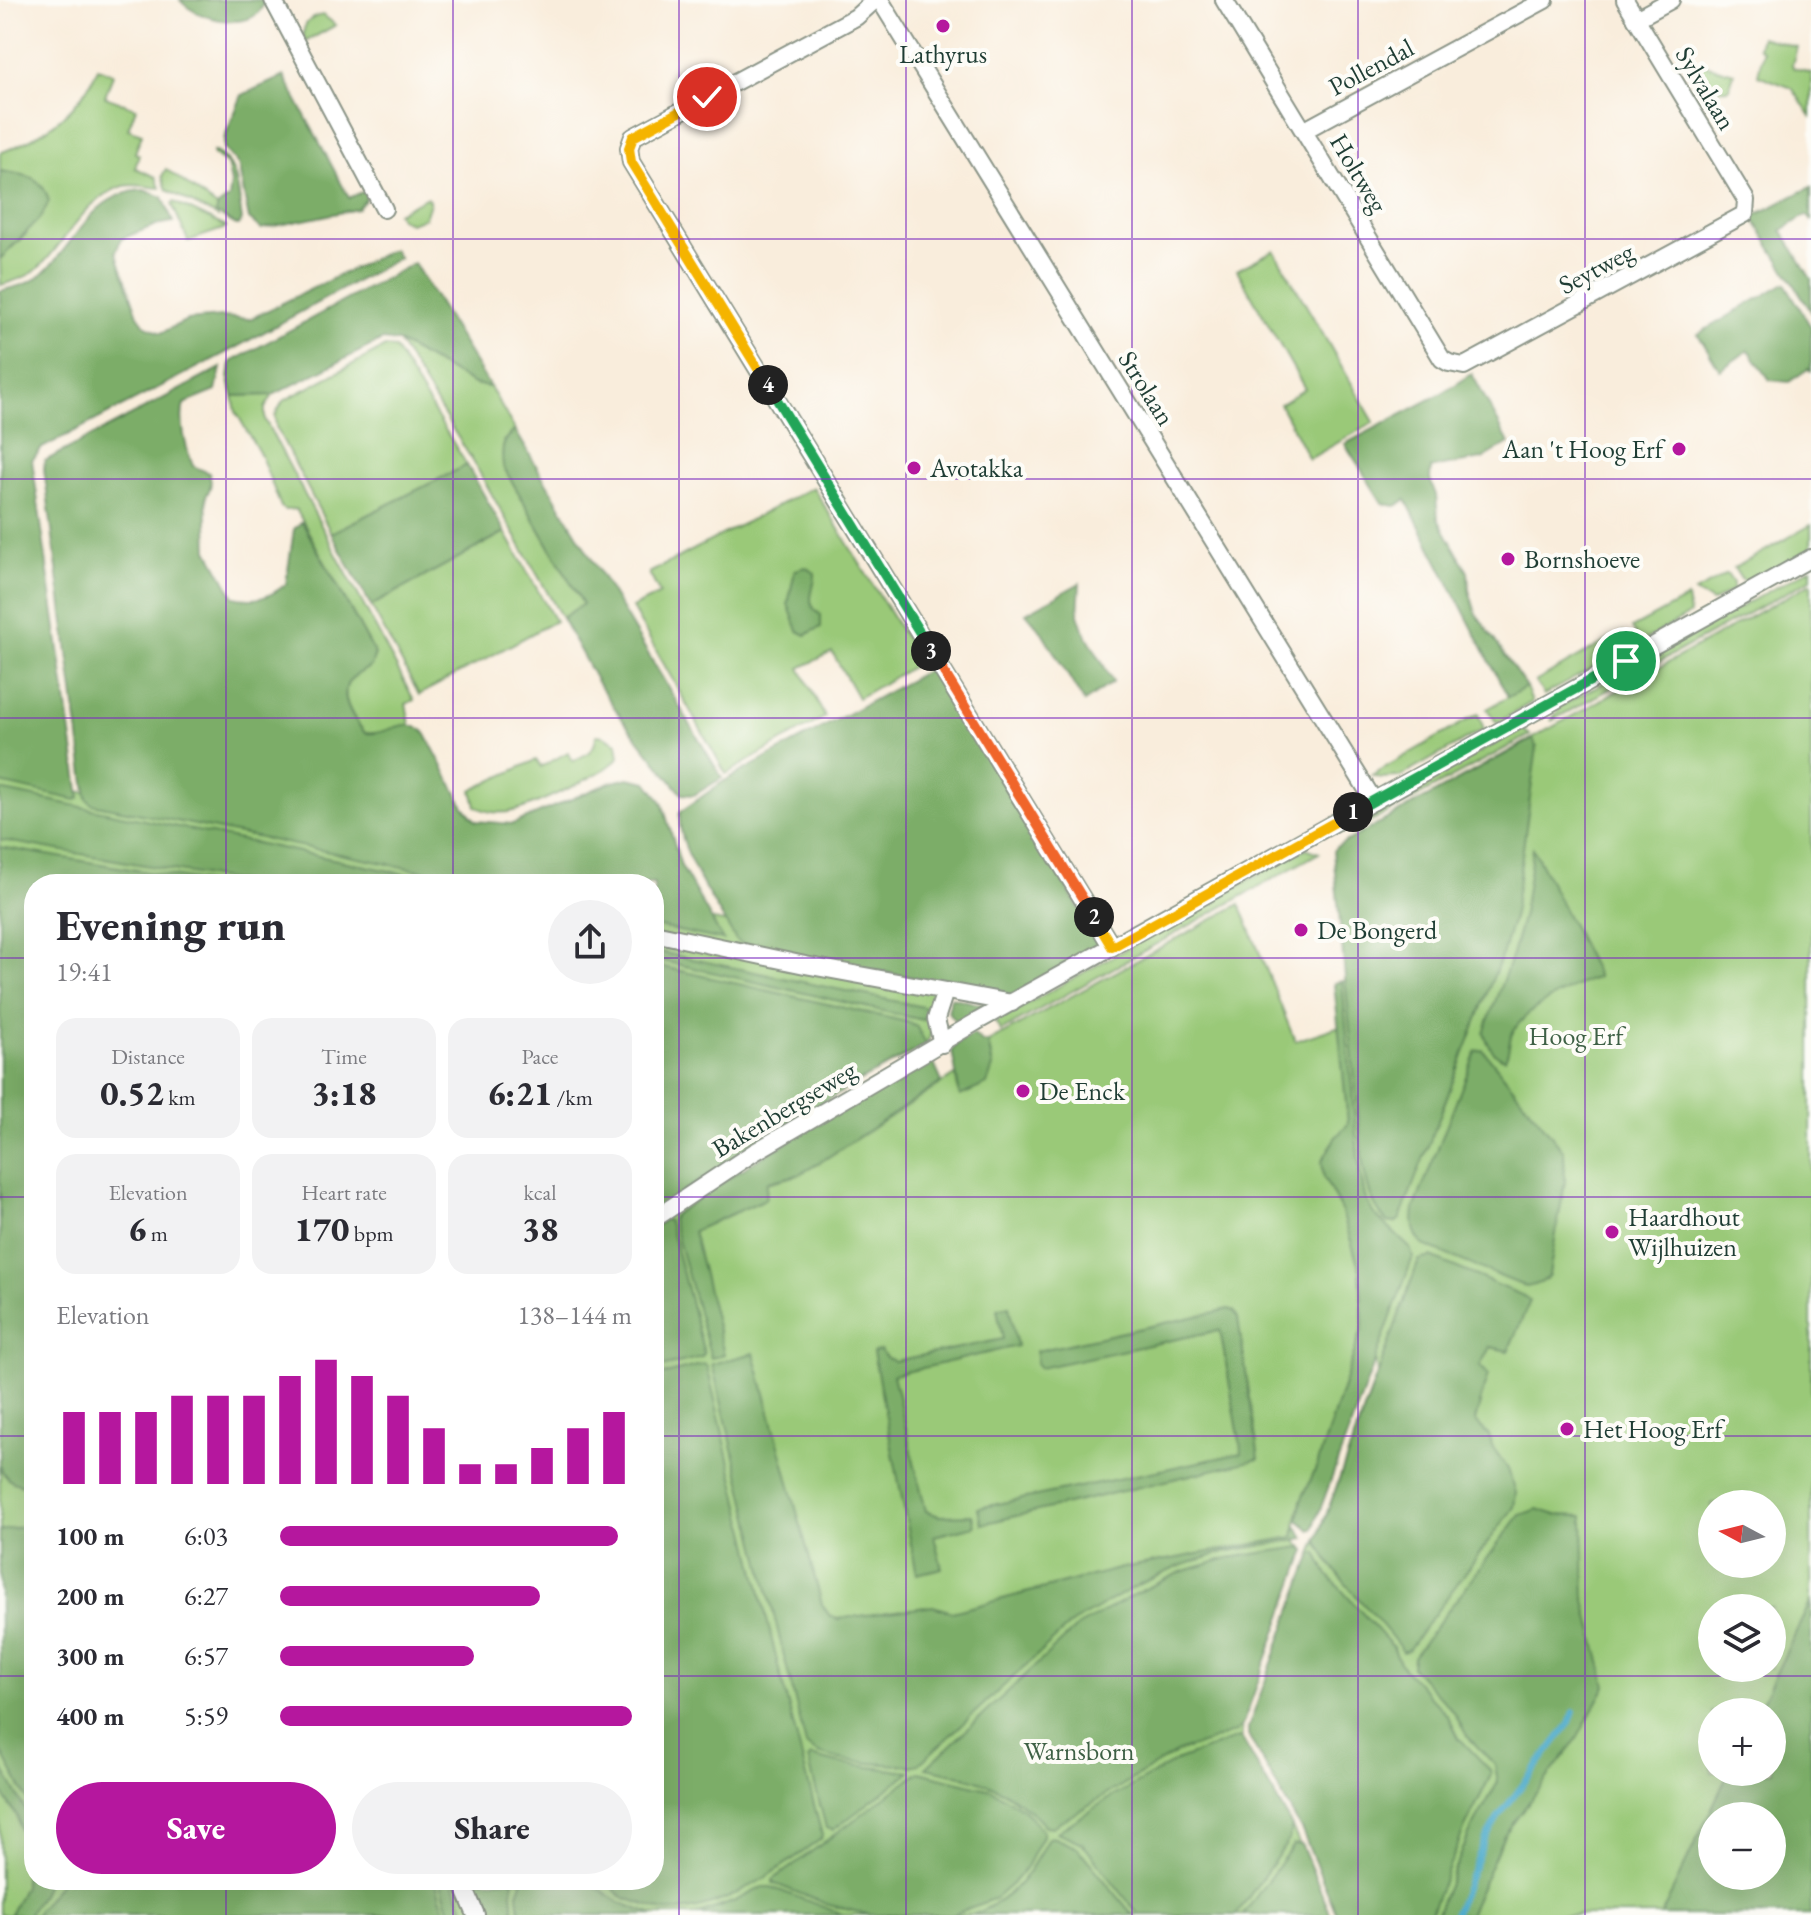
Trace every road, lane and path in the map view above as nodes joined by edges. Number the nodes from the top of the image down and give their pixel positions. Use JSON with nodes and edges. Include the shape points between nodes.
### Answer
{"nodes":[{"id":1,"x":273,"y":0,"type":"edge"},
{"id":2,"x":877,"y":0,"type":"edge"},
{"id":3,"x":1224,"y":0,"type":"edge"},
{"id":4,"x":1545,"y":0,"type":"edge"},
{"id":5,"x":1625,"y":0,"type":"edge"},
{"id":6,"x":1671,"y":0,"type":"edge"},
{"id":7,"x":1636,"y":19,"type":"junction"},
{"id":8,"x":1305,"y":130,"type":"junction"},
{"id":9,"x":1746,"y":200,"type":"joint"},
{"id":10,"x":384,"y":209,"type":"dead end"},
{"id":11,"x":1456,"y":365,"type":"joint"},
{"id":12,"x":1811,"y":558,"type":"edge"},
{"id":13,"x":1374,"y":801,"type":"junction"},
{"id":14,"x":664,"y":935,"type":"edge"},
{"id":15,"x":1112,"y":947,"type":"junction"},
{"id":16,"x":945,"y":991,"type":"junction"},
{"id":17,"x":1012,"y":1003,"type":"junction"},
{"id":18,"x":942,"y":1044,"type":"junction"},
{"id":19,"x":664,"y":1212,"type":"edge"},
{"id":20,"x":465,"y":1890,"type":"edge"},
{"id":21,"x":476,"y":1915,"type":"edge"}],
"edges":[{"from":1,"to":10,"type":"street"},
{"from":2,"to":13,"type":"street","name":"Strolaan"},
{"from":2,"to":15,"type":"street","via":[[856,17],[633,137],[631,162]]},
{"from":3,"to":8,"type":"street","name":"Holtweg"},
{"from":4,"to":8,"type":"street","name":"Pollendal"},
{"from":5,"to":7,"type":"street","name":"Sylvalaan"},
{"from":6,"to":7,"type":"street"},
{"from":7,"to":9,"type":"street","name":"Sylvalaan"},
{"from":8,"to":11,"type":"street","name":"Holtweg","via":[[1442,359]]},
{"from":9,"to":11,"type":"street","name":"Seytweg","via":[[1745,214],[1464,366]]},
{"from":12,"to":13,"type":"street","name":"Bakenbergseweg"},
{"from":13,"to":15,"type":"street","name":"Bakenbergseweg"},
{"from":14,"to":16,"type":"street"},
{"from":15,"to":17,"type":"street","name":"Bakenbergseweg"},
{"from":16,"to":17,"type":"street"},
{"from":16,"to":18,"type":"street","via":[[936,1019]]},
{"from":17,"to":18,"type":"street","name":"Bakenbergseweg"},
{"from":18,"to":19,"type":"street","name":"Bakenbergseweg","via":[[753,1153]]},
{"from":20,"to":21,"type":"street"}]}
